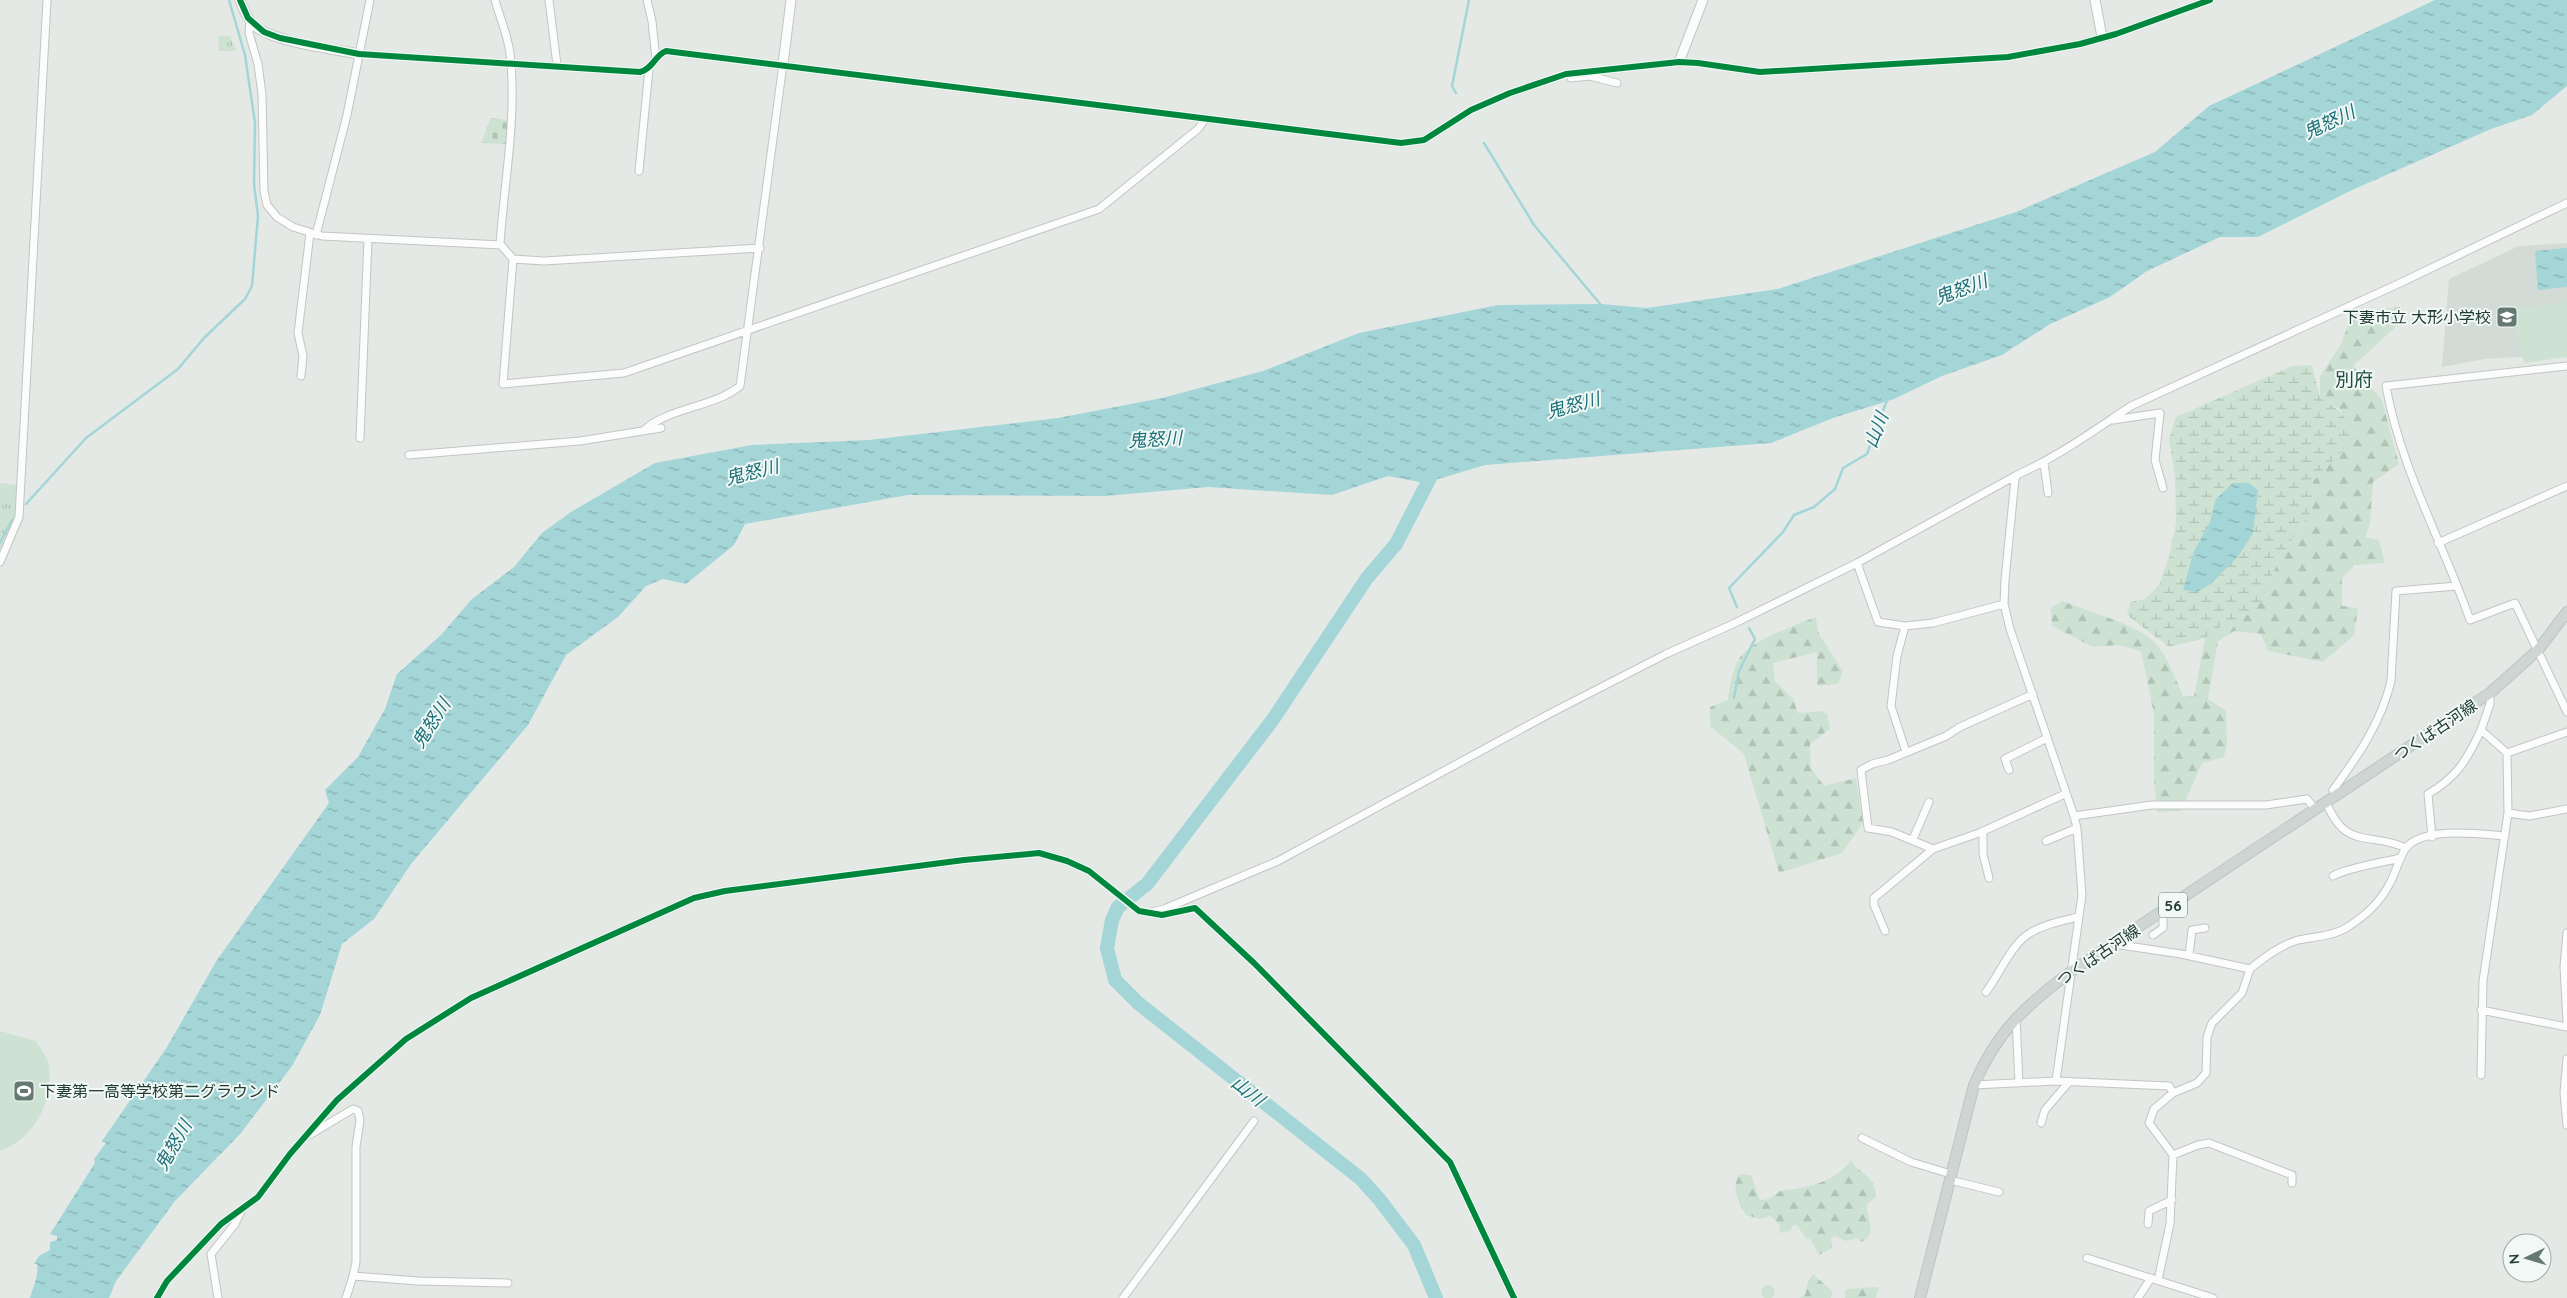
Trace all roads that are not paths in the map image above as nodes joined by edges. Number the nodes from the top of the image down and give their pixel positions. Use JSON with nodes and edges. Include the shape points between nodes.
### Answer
{"nodes":[{"id":1,"x":47,"y":0,"type":"edge"},
{"id":2,"x":240,"y":0,"type":"edge"},
{"id":3,"x":370,"y":0,"type":"edge"},
{"id":4,"x":494,"y":0,"type":"edge"},
{"id":5,"x":549,"y":0,"type":"edge"},
{"id":6,"x":647,"y":0,"type":"edge"},
{"id":7,"x":791,"y":0,"type":"edge"},
{"id":8,"x":1703,"y":0,"type":"edge"},
{"id":9,"x":2095,"y":0,"type":"edge"},
{"id":10,"x":2210,"y":0,"type":"edge"},
{"id":11,"x":250,"y":20,"type":"junction"},
{"id":12,"x":2102,"y":38,"type":"junction"},
{"id":13,"x":359,"y":54,"type":"junction"},
{"id":14,"x":656,"y":60,"type":"junction"},
{"id":15,"x":1679,"y":62,"type":"junction"},
{"id":16,"x":512,"y":63,"type":"junction"},
{"id":17,"x":783,"y":64,"type":"junction"},
{"id":18,"x":557,"y":65,"type":"junction"},
{"id":19,"x":649,"y":69,"type":"junction"},
{"id":20,"x":1548,"y":80,"type":"junction"},
{"id":21,"x":1618,"y":83,"type":"dead end"},
{"id":22,"x":1206,"y":118,"type":"junction"},
{"id":23,"x":639,"y":170,"type":"dead end"},
{"id":24,"x":2567,"y":203,"type":"edge"},
{"id":25,"x":313,"y":234,"type":"junction"},
{"id":26,"x":368,"y":240,"type":"junction"},
{"id":27,"x":500,"y":244,"type":"junction"},
{"id":28,"x":760,"y":248,"type":"junction"},
{"id":29,"x":513,"y":259,"type":"junction"},
{"id":30,"x":749,"y":328,"type":"junction"},
{"id":31,"x":2567,"y":366,"type":"edge"},
{"id":32,"x":301,"y":376,"type":"dead end"},
{"id":33,"x":2108,"y":422,"type":"junction"},
{"id":34,"x":661,"y":428,"type":"dead end"},
{"id":35,"x":644,"y":430,"type":"junction"},
{"id":36,"x":360,"y":438,"type":"dead end"},
{"id":37,"x":408,"y":455,"type":"dead end"},
{"id":38,"x":2044,"y":463,"type":"junction"},
{"id":39,"x":2017,"y":475,"type":"junction"},
{"id":40,"x":2567,"y":486,"type":"edge"},
{"id":41,"x":2163,"y":488,"type":"dead end"},
{"id":42,"x":2048,"y":493,"type":"dead end"},
{"id":43,"x":2438,"y":543,"type":"junction"},
{"id":44,"x":0,"y":562,"type":"edge"},
{"id":45,"x":1857,"y":563,"type":"junction"},
{"id":46,"x":2457,"y":586,"type":"junction"},
{"id":47,"x":2004,"y":604,"type":"junction"},
{"id":48,"x":2567,"y":612,"type":"edge"},
{"id":49,"x":1905,"y":626,"type":"junction"},
{"id":50,"x":2538,"y":650,"type":"junction"},
{"id":51,"x":2490,"y":693,"type":"junction"},
{"id":52,"x":2033,"y":694,"type":"junction"},
{"id":53,"x":2567,"y":712,"type":"edge"},
{"id":54,"x":2481,"y":730,"type":"junction"},
{"id":55,"x":2567,"y":732,"type":"edge"},
{"id":56,"x":2047,"y":738,"type":"junction"},
{"id":57,"x":1906,"y":752,"type":"junction"},
{"id":58,"x":2506,"y":753,"type":"junction"},
{"id":59,"x":2009,"y":770,"type":"dead end"},
{"id":60,"x":2065,"y":794,"type":"junction"},
{"id":61,"x":2336,"y":796,"type":"junction"},
{"id":62,"x":1928,"y":802,"type":"dead end"},
{"id":63,"x":2326,"y":802,"type":"junction"},
{"id":64,"x":2315,"y":809,"type":"junction"},
{"id":65,"x":2567,"y":809,"type":"edge"},
{"id":66,"x":2508,"y":813,"type":"junction"},
{"id":67,"x":2074,"y":816,"type":"junction"},
{"id":68,"x":2077,"y":828,"type":"junction"},
{"id":69,"x":1983,"y":831,"type":"junction"},
{"id":70,"x":2505,"y":836,"type":"junction"},
{"id":71,"x":2432,"y":837,"type":"junction"},
{"id":72,"x":1912,"y":839,"type":"junction"},
{"id":73,"x":2046,"y":841,"type":"dead end"},
{"id":74,"x":2406,"y":848,"type":"junction"},
{"id":75,"x":1933,"y":849,"type":"junction"},
{"id":76,"x":2402,"y":858,"type":"junction"},
{"id":77,"x":2333,"y":876,"type":"dead end"},
{"id":78,"x":1989,"y":878,"type":"dead end"},
{"id":79,"x":1150,"y":912,"type":"junction"},
{"id":80,"x":2163,"y":912,"type":"junction"},
{"id":81,"x":2078,"y":917,"type":"junction"},
{"id":82,"x":2205,"y":928,"type":"dead end"},
{"id":83,"x":1885,"y":931,"type":"dead end"},
{"id":84,"x":2567,"y":933,"type":"edge"},
{"id":85,"x":2153,"y":935,"type":"dead end"},
{"id":86,"x":2114,"y":944,"type":"junction"},
{"id":87,"x":2189,"y":955,"type":"junction"},
{"id":88,"x":2250,"y":969,"type":"junction"},
{"id":89,"x":2072,"y":971,"type":"junction"},
{"id":90,"x":1986,"y":992,"type":"dead end"},
{"id":91,"x":2566,"y":1006,"type":"edge"},
{"id":92,"x":2481,"y":1010,"type":"junction"},
{"id":93,"x":2016,"y":1016,"type":"junction"},
{"id":94,"x":2567,"y":1021,"type":"edge"},
{"id":95,"x":2567,"y":1027,"type":"edge"},
{"id":96,"x":2567,"y":1059,"type":"edge"},
{"id":97,"x":2481,"y":1074,"type":"dead end"},
{"id":98,"x":2056,"y":1081,"type":"junction"},
{"id":99,"x":2019,"y":1082,"type":"junction"},
{"id":100,"x":2068,"y":1082,"type":"junction"},
{"id":101,"x":1974,"y":1085,"type":"junction"},
{"id":102,"x":2173,"y":1093,"type":"junction"},
{"id":103,"x":1254,"y":1121,"type":"dead end"},
{"id":104,"x":2041,"y":1123,"type":"dead end"},
{"id":105,"x":2567,"y":1125,"type":"edge"},
{"id":106,"x":304,"y":1138,"type":"junction"},
{"id":107,"x":1862,"y":1138,"type":"dead end"},
{"id":108,"x":2173,"y":1155,"type":"junction"},
{"id":109,"x":1950,"y":1177,"type":"junction"},
{"id":110,"x":2292,"y":1183,"type":"dead end"},
{"id":111,"x":1999,"y":1192,"type":"dead end"},
{"id":112,"x":2172,"y":1200,"type":"junction"},
{"id":113,"x":241,"y":1211,"type":"junction"},
{"id":114,"x":2148,"y":1224,"type":"dead end"},
{"id":115,"x":2087,"y":1258,"type":"dead end"},
{"id":116,"x":352,"y":1276,"type":"junction"},
{"id":117,"x":2155,"y":1279,"type":"junction"},
{"id":118,"x":508,"y":1283,"type":"dead end"},
{"id":119,"x":156,"y":1298,"type":"edge"},
{"id":120,"x":218,"y":1298,"type":"edge"},
{"id":121,"x":346,"y":1298,"type":"edge"},
{"id":122,"x":1123,"y":1298,"type":"edge"},
{"id":123,"x":1514,"y":1298,"type":"edge"},
{"id":124,"x":1920,"y":1298,"type":"edge"},
{"id":125,"x":2138,"y":1298,"type":"edge"},
{"id":126,"x":2213,"y":1298,"type":"edge"}],
"edges":[{"from":1,"to":44,"type":"street","via":[[19,517]]},
{"from":2,"to":11,"type":"street"},
{"from":3,"to":13,"type":"street"},
{"from":4,"to":16,"type":"street"},
{"from":5,"to":18,"type":"street"},
{"from":6,"to":14,"type":"street"},
{"from":7,"to":17,"type":"street"},
{"from":8,"to":15,"type":"street"},
{"from":9,"to":12,"type":"street"},
{"from":10,"to":12,"type":"street"},
{"from":11,"to":13,"type":"street","via":[[272,35]]},
{"from":11,"to":25,"type":"street","via":[[248,28],[262,94],[266,199],[277,217]]},
{"from":12,"to":15,"type":"street","via":[[2008,57],[1760,72]]},
{"from":13,"to":16,"type":"street"},
{"from":13,"to":25,"type":"street","via":[[339,150]]},
{"from":14,"to":17,"type":"street","via":[[666,51]]},
{"from":14,"to":19,"type":"street"},
{"from":15,"to":20,"type":"street","via":[[1582,72]]},
{"from":16,"to":18,"type":"street"},
{"from":16,"to":27,"type":"street"},
{"from":17,"to":22,"type":"street"},
{"from":17,"to":28,"type":"street"},
{"from":18,"to":19,"type":"street","via":[[640,72]]},
{"from":19,"to":23,"type":"street"},
{"from":20,"to":21,"type":"street","via":[[1590,76]]},
{"from":20,"to":22,"type":"street","via":[[1471,110],[1424,140],[1401,143]]},
{"from":22,"to":30,"type":"street","via":[[1099,209]]},
{"from":24,"to":33,"type":"street","via":[[2130,406]]},
{"from":25,"to":26,"type":"street"},
{"from":25,"to":32,"type":"street","via":[[298,333],[303,356]]},
{"from":26,"to":27,"type":"street"},
{"from":26,"to":36,"type":"street"},
{"from":27,"to":29,"type":"street"},
{"from":28,"to":29,"type":"street","via":[[544,261]]},
{"from":28,"to":30,"type":"street"},
{"from":29,"to":30,"type":"street","via":[[503,384],[624,373]]},
{"from":30,"to":35,"type":"street","via":[[740,386]]},
{"from":31,"to":43,"type":"street","via":[[2386,386],[2392,423]]},
{"from":33,"to":38,"type":"street"},
{"from":33,"to":41,"type":"street","via":[[2160,414],[2155,460]]},
{"from":34,"to":35,"type":"street"},
{"from":35,"to":37,"type":"street","via":[[580,441]]},
{"from":38,"to":39,"type":"street"},
{"from":38,"to":42,"type":"street"},
{"from":39,"to":45,"type":"street"},
{"from":39,"to":47,"type":"street"},
{"from":40,"to":43,"type":"street"},
{"from":43,"to":46,"type":"street"},
{"from":45,"to":49,"type":"street","via":[[1878,622]]},
{"from":45,"to":79,"type":"street","via":[[1549,714],[1267,866]]},
{"from":46,"to":50,"type":"street","via":[[2470,620],[2515,603]]},
{"from":46,"to":61,"type":"street","via":[[2396,591],[2388,694],[2360,755],[2333,790]]},
{"from":47,"to":49,"type":"street","via":[[1933,623]]},
{"from":47,"to":52,"type":"street"},
{"from":48,"to":50,"type":"main road","name":"つくば古河線","number":"56"},
{"from":49,"to":57,"type":"street","via":[[1897,656],[1891,706]]},
{"from":50,"to":51,"type":"main road","name":"つくば古河線","number":"56"},
{"from":50,"to":53,"type":"street"},
{"from":51,"to":54,"type":"street","via":[[2490,704]]},
{"from":51,"to":61,"type":"main road","name":"つくば古河線","number":"56"},
{"from":52,"to":56,"type":"street"},
{"from":52,"to":57,"type":"street"},
{"from":54,"to":58,"type":"street"},
{"from":54,"to":71,"type":"street","via":[[2459,771],[2446,784],[2428,794]]},
{"from":55,"to":58,"type":"street"},
{"from":56,"to":59,"type":"street","via":[[2005,759]]},
{"from":56,"to":60,"type":"street"},
{"from":57,"to":72,"type":"street","via":[[1861,770],[1868,828]]},
{"from":58,"to":66,"type":"street"},
{"from":60,"to":67,"type":"street"},
{"from":60,"to":69,"type":"street"},
{"from":61,"to":63,"type":"main road","name":"つくば古河線","number":"56"},
{"from":62,"to":72,"type":"street"},
{"from":63,"to":64,"type":"main road","name":"つくば古河線","number":"56"},
{"from":63,"to":74,"type":"street","via":[[2334,821],[2342,829],[2357,837]]},
{"from":64,"to":67,"type":"street","via":[[2307,799],[2300,799],[2266,805],[2152,805]]},
{"from":64,"to":80,"type":"main road","name":"つくば古河線","number":"56"},
{"from":65,"to":66,"type":"street","via":[[2530,816]]},
{"from":66,"to":70,"type":"street"},
{"from":67,"to":68,"type":"street"},
{"from":68,"to":73,"type":"street"},
{"from":68,"to":81,"type":"street","via":[[2082,895]]},
{"from":69,"to":75,"type":"street"},
{"from":69,"to":78,"type":"street","via":[[1983,854]]},
{"from":70,"to":71,"type":"street","via":[[2462,832]]},
{"from":70,"to":92,"type":"street","via":[[2485,961]]},
{"from":71,"to":74,"type":"street"},
{"from":72,"to":75,"type":"street"},
{"from":74,"to":76,"type":"street"},
{"from":75,"to":83,"type":"street","via":[[1874,898]]},
{"from":76,"to":77,"type":"street","via":[[2341,871]]},
{"from":76,"to":88,"type":"street","via":[[2389,885],[2367,915],[2342,931],[2296,941],[2274,950]]},
{"from":79,"to":106,"type":"street","via":[[1139,911],[1089,871],[1039,853],[782,883],[694,898],[471,998],[406,1039],[337,1100]]},
{"from":79,"to":123,"type":"street","via":[[1162,915],[1195,908],[1450,1162]]},
{"from":80,"to":85,"type":"street","via":[[2163,928]]},
{"from":80,"to":86,"type":"main road","name":"つくば古河線","number":"56"},
{"from":81,"to":89,"type":"street"},
{"from":81,"to":90,"type":"street","via":[[2028,934],[2007,958]]},
{"from":82,"to":87,"type":"street","via":[[2192,930]]},
{"from":84,"to":91,"type":"street","via":[[2564,966]]},
{"from":86,"to":87,"type":"street"},
{"from":86,"to":89,"type":"main road","name":"つくば古河線","number":"56"},
{"from":87,"to":88,"type":"street"},
{"from":88,"to":102,"type":"street","via":[[2242,993],[2212,1024],[2207,1037],[2206,1073],[2198,1083]]},
{"from":89,"to":93,"type":"main road","name":"つくば古河線","number":"56"},
{"from":89,"to":98,"type":"street"},
{"from":91,"to":94,"type":"street"},
{"from":92,"to":95,"type":"street"},
{"from":92,"to":97,"type":"street"},
{"from":93,"to":99,"type":"street"},
{"from":93,"to":101,"type":"main road","name":"つくば古河線","number":"56","via":[[1989,1052]]},
{"from":96,"to":105,"type":"street","via":[[2564,1093]]},
{"from":98,"to":99,"type":"street"},
{"from":98,"to":100,"type":"street"},
{"from":99,"to":101,"type":"street"},
{"from":100,"to":102,"type":"street","via":[[2169,1086]]},
{"from":100,"to":104,"type":"street","via":[[2045,1110]]},
{"from":101,"to":109,"type":"main road","name":"つくば古河線","number":"56"},
{"from":102,"to":108,"type":"street","via":[[2154,1109],[2149,1124]]},
{"from":103,"to":122,"type":"street"},
{"from":106,"to":113,"type":"street","via":[[258,1197]]},
{"from":106,"to":116,"type":"street","via":[[345,1112],[358,1111],[356,1262]]},
{"from":107,"to":109,"type":"street"},
{"from":108,"to":110,"type":"street","via":[[2210,1143],[2292,1175]]},
{"from":108,"to":112,"type":"street"},
{"from":109,"to":111,"type":"street"},
{"from":109,"to":124,"type":"main road","name":"つくば古河線","number":"56"},
{"from":112,"to":114,"type":"street","via":[[2150,1211]]},
{"from":112,"to":117,"type":"street","via":[[2170,1224]]},
{"from":113,"to":119,"type":"street","via":[[221,1224],[195,1250]]},
{"from":113,"to":120,"type":"street","via":[[235,1224],[211,1254]]},
{"from":115,"to":117,"type":"street"},
{"from":116,"to":118,"type":"street"},
{"from":116,"to":121,"type":"street"},
{"from":117,"to":125,"type":"street"},
{"from":117,"to":126,"type":"street"}]}
